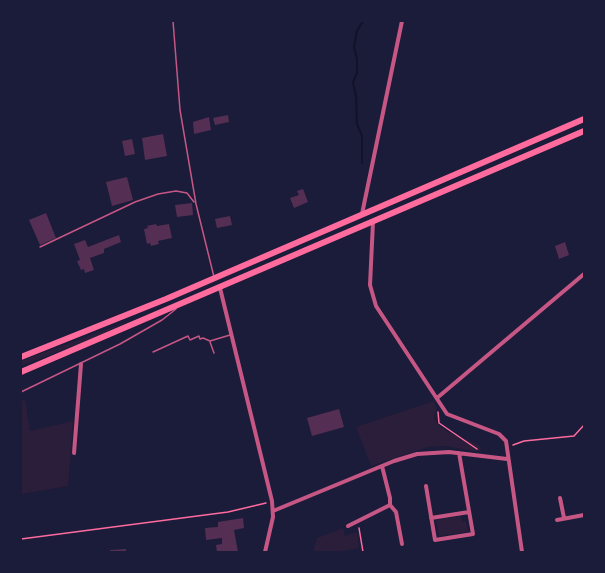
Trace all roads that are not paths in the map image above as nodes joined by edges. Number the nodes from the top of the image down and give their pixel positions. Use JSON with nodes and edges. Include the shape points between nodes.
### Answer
{"nodes":[{"id":1,"x":173,"y":21,"type":"edge"},
{"id":2,"x":402,"y":21,"type":"edge"},
{"id":3,"x":584,"y":119,"type":"edge"},
{"id":4,"x":584,"y":131,"type":"edge"},
{"id":5,"x":196,"y":204,"type":"junction"},
{"id":6,"x":362,"y":214,"type":"junction"},
{"id":7,"x":373,"y":222,"type":"junction"},
{"id":8,"x":40,"y":247,"type":"dead end"},
{"id":9,"x":584,"y":274,"type":"edge"},
{"id":10,"x":214,"y":278,"type":"junction"},
{"id":11,"x":220,"y":288,"type":"junction"},
{"id":12,"x":180,"y":304,"type":"junction"},
{"id":13,"x":230,"y":335,"type":"junction"},
{"id":14,"x":210,"y":341,"type":"junction"},
{"id":15,"x":153,"y":352,"type":"dead end"},
{"id":16,"x":214,"y":353,"type":"dead end"},
{"id":17,"x":21,"y":357,"type":"edge"},
{"id":18,"x":81,"y":364,"type":"junction"},
{"id":19,"x":21,"y":372,"type":"edge"},
{"id":20,"x":21,"y":392,"type":"edge"},
{"id":21,"x":437,"y":398,"type":"junction"},
{"id":22,"x":74,"y":453,"type":"dead end"},
{"id":23,"x":459,"y":453,"type":"junction"},
{"id":24,"x":507,"y":459,"type":"junction"},
{"id":25,"x":382,"y":466,"type":"junction"},
{"id":26,"x":426,"y":486,"type":"dead end"},
{"id":27,"x":560,"y":498,"type":"dead end"},
{"id":28,"x":390,"y":505,"type":"junction"},
{"id":29,"x":273,"y":511,"type":"junction"},
{"id":30,"x":470,"y":512,"type":"junction"},
{"id":31,"x":584,"y":515,"type":"edge"},
{"id":32,"x":431,"y":518,"type":"junction"},
{"id":33,"x":564,"y":518,"type":"junction"},
{"id":34,"x":557,"y":520,"type":"dead end"},
{"id":35,"x":348,"y":526,"type":"dead end"},
{"id":36,"x":402,"y":544,"type":"dead end"},
{"id":37,"x":266,"y":552,"type":"edge"},
{"id":38,"x":522,"y":552,"type":"edge"}],
"edges":[{"from":1,"to":5,"type":"lane","via":[[180,110]]},
{"from":2,"to":6,"type":"street"},
{"from":3,"to":6,"type":"main road"},
{"from":4,"to":7,"type":"main road"},
{"from":5,"to":8,"type":"lane","via":[[187,194],[176,191],[158,194]]},
{"from":5,"to":10,"type":"lane"},
{"from":6,"to":10,"type":"main road"},
{"from":7,"to":11,"type":"main road"},
{"from":7,"to":21,"type":"street","via":[[370,285],[376,306]]},
{"from":9,"to":21,"type":"street"},
{"from":10,"to":17,"type":"main road"},
{"from":11,"to":12,"type":"main road"},
{"from":11,"to":13,"type":"street"},
{"from":12,"to":18,"type":"lane","via":[[162,320]]},
{"from":12,"to":19,"type":"main road"},
{"from":13,"to":14,"type":"lane"},
{"from":13,"to":29,"type":"street"},
{"from":14,"to":15,"type":"lane","via":[[199,336],[190,340],[188,336]]},
{"from":14,"to":16,"type":"lane"},
{"from":18,"to":20,"type":"lane"},
{"from":18,"to":22,"type":"street"},
{"from":21,"to":24,"type":"street","via":[[447,414],[500,434],[506,441]]},
{"from":23,"to":24,"type":"street"},
{"from":23,"to":25,"type":"street","via":[[417,454]]},
{"from":23,"to":30,"type":"street"},
{"from":24,"to":38,"type":"street"},
{"from":25,"to":28,"type":"street"},
{"from":25,"to":29,"type":"street"},
{"from":26,"to":32,"type":"street"},
{"from":27,"to":33,"type":"street"},
{"from":28,"to":35,"type":"street"},
{"from":28,"to":36,"type":"street","via":[[396,512]]},
{"from":29,"to":37,"type":"street"},
{"from":30,"to":32,"type":"street"},
{"from":30,"to":32,"type":"street","via":[[473,534],[435,540]]},
{"from":31,"to":33,"type":"street"},
{"from":33,"to":34,"type":"street"}]}
